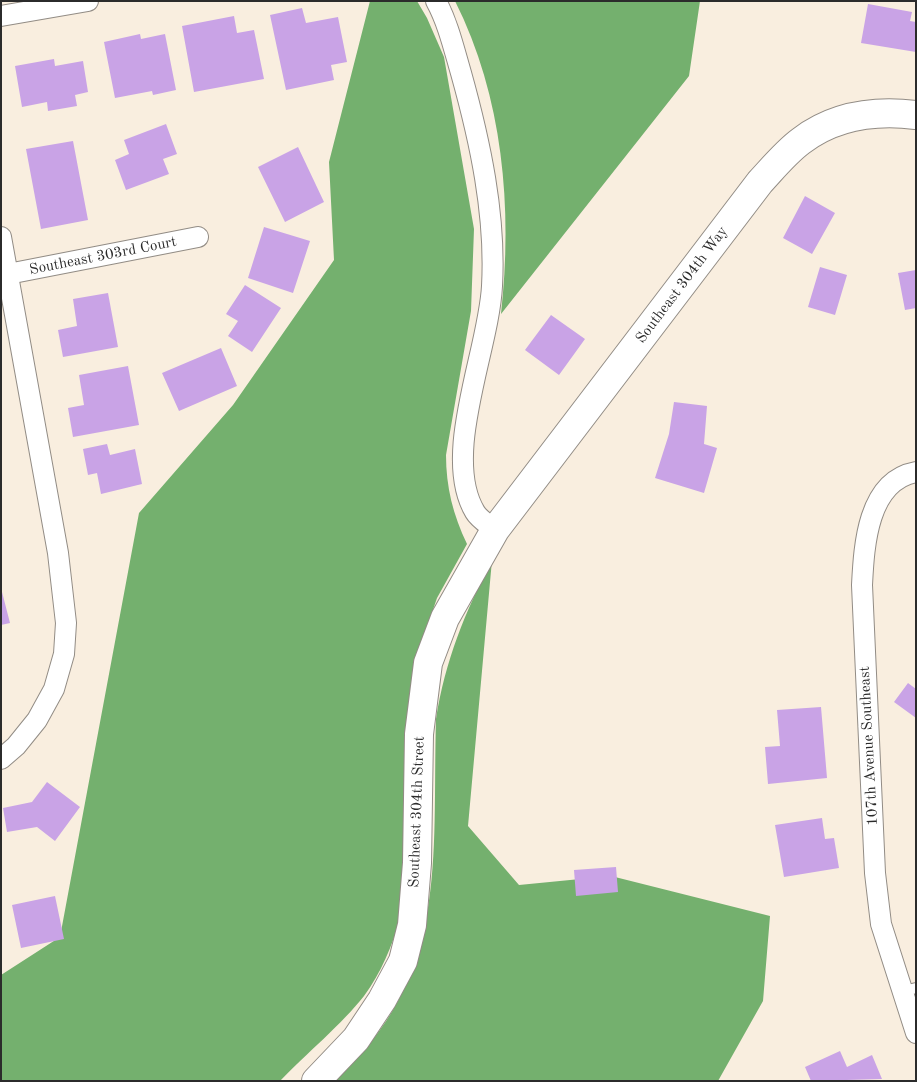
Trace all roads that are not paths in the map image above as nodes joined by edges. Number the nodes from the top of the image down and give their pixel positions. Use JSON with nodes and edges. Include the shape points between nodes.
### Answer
{"nodes":[{"id":1,"x":88,"y":1,"type":"edge"},
{"id":2,"x":436,"y":1,"type":"edge"},
{"id":3,"x":1,"y":16,"type":"edge"},
{"id":4,"x":916,"y":115,"type":"edge"},
{"id":5,"x":1,"y":237,"type":"edge"},
{"id":6,"x":198,"y":238,"type":"dead end"},
{"id":7,"x":8,"y":274,"type":"junction"},
{"id":8,"x":914,"y":472,"type":"edge"},
{"id":9,"x":495,"y":530,"type":"junction"},
{"id":10,"x":1,"y":759,"type":"edge"},
{"id":11,"x":909,"y":989,"type":"edge"},
{"id":12,"x":916,"y":1033,"type":"edge"},
{"id":13,"x":316,"y":1081,"type":"edge"}],
"edges":[{"from":1,"to":3,"type":"street"},
{"from":2,"to":9,"type":"street","via":[[466,90],[480,152],[490,224],[492,285],[487,331],[462,448],[465,485],[476,513]]},
{"from":4,"to":9,"type":"street","name":"Southeast 304th Way","via":[[890,112],[859,115],[831,123],[801,141],[760,182]]},
{"from":5,"to":7,"type":"street"},
{"from":6,"to":7,"type":"street","name":"Southeast 303rd Court"},
{"from":7,"to":10,"type":"street","via":[[58,553],[66,623],[64,654],[54,689],[37,720]]},
{"from":8,"to":11,"type":"street","name":"107th Avenue Southeast","via":[[891,485],[878,500],[865,544],[862,585],[875,873],[881,924]]},
{"from":9,"to":13,"type":"street","name":"Southeast 304th Street","via":[[445,618],[428,664],[420,734],[412,924],[403,961],[356,1039]]},
{"from":11,"to":12,"type":"street","name":"107th Avenue Southeast"}]}
